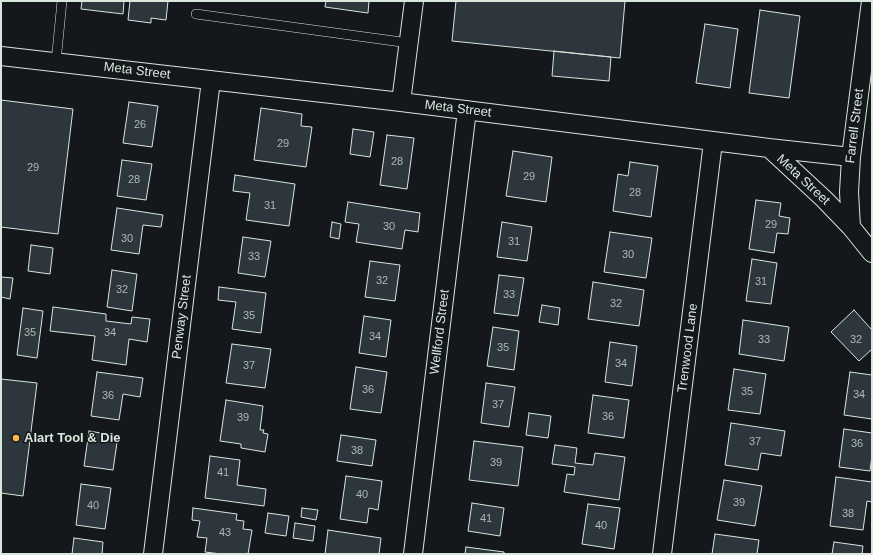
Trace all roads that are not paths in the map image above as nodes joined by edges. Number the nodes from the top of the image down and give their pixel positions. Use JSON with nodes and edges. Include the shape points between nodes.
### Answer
{"nodes":[{"id":1,"x":62,"y":1,"type":"edge"},
{"id":2,"x":414,"y":1,"type":"edge"},
{"id":3,"x":872,"y":1,"type":"edge"},
{"id":4,"x":196,"y":14,"type":"dead end"},
{"id":5,"x":408,"y":43,"type":"junction"},
{"id":6,"x":1,"y":56,"type":"edge"},
{"id":7,"x":56,"y":62,"type":"junction"},
{"id":8,"x":211,"y":80,"type":"junction"},
{"id":9,"x":401,"y":102,"type":"junction"},
{"id":10,"x":466,"y":110,"type":"junction"},
{"id":11,"x":713,"y":142,"type":"junction"},
{"id":12,"x":769,"y":148,"type":"junction"},
{"id":13,"x":851,"y":158,"type":"junction"},
{"id":14,"x":851,"y":227,"type":"junction"},
{"id":15,"x":872,"y":253,"type":"edge"},
{"id":16,"x":153,"y":554,"type":"edge"},
{"id":17,"x":413,"y":554,"type":"edge"},
{"id":18,"x":662,"y":554,"type":"edge"}],
"edges":[{"from":1,"to":7,"type":"lane"},
{"from":2,"to":5,"type":"street"},
{"from":3,"to":13,"type":"street","name":"Farrell Street","via":[[863,91]]},
{"from":4,"to":5,"type":"lane"},
{"from":5,"to":9,"type":"street"},
{"from":6,"to":7,"type":"street","name":"Meta Street"},
{"from":7,"to":8,"type":"street","name":"Meta Street"},
{"from":8,"to":9,"type":"street","name":"Meta Street"},
{"from":8,"to":16,"type":"street","name":"Penway Street"},
{"from":9,"to":10,"type":"street","name":"Meta Street"},
{"from":10,"to":11,"type":"street","name":"Meta Street"},
{"from":10,"to":17,"type":"street","name":"Wellford Street"},
{"from":11,"to":12,"type":"street","name":"Meta Street"},
{"from":11,"to":18,"type":"street","name":"Trenwood Lane"},
{"from":12,"to":13,"type":"street"},
{"from":12,"to":14,"type":"street","name":"Meta Street"},
{"from":13,"to":14,"type":"street","name":"Farrell Street"},
{"from":14,"to":15,"type":"street","name":"Meta Street"}]}
